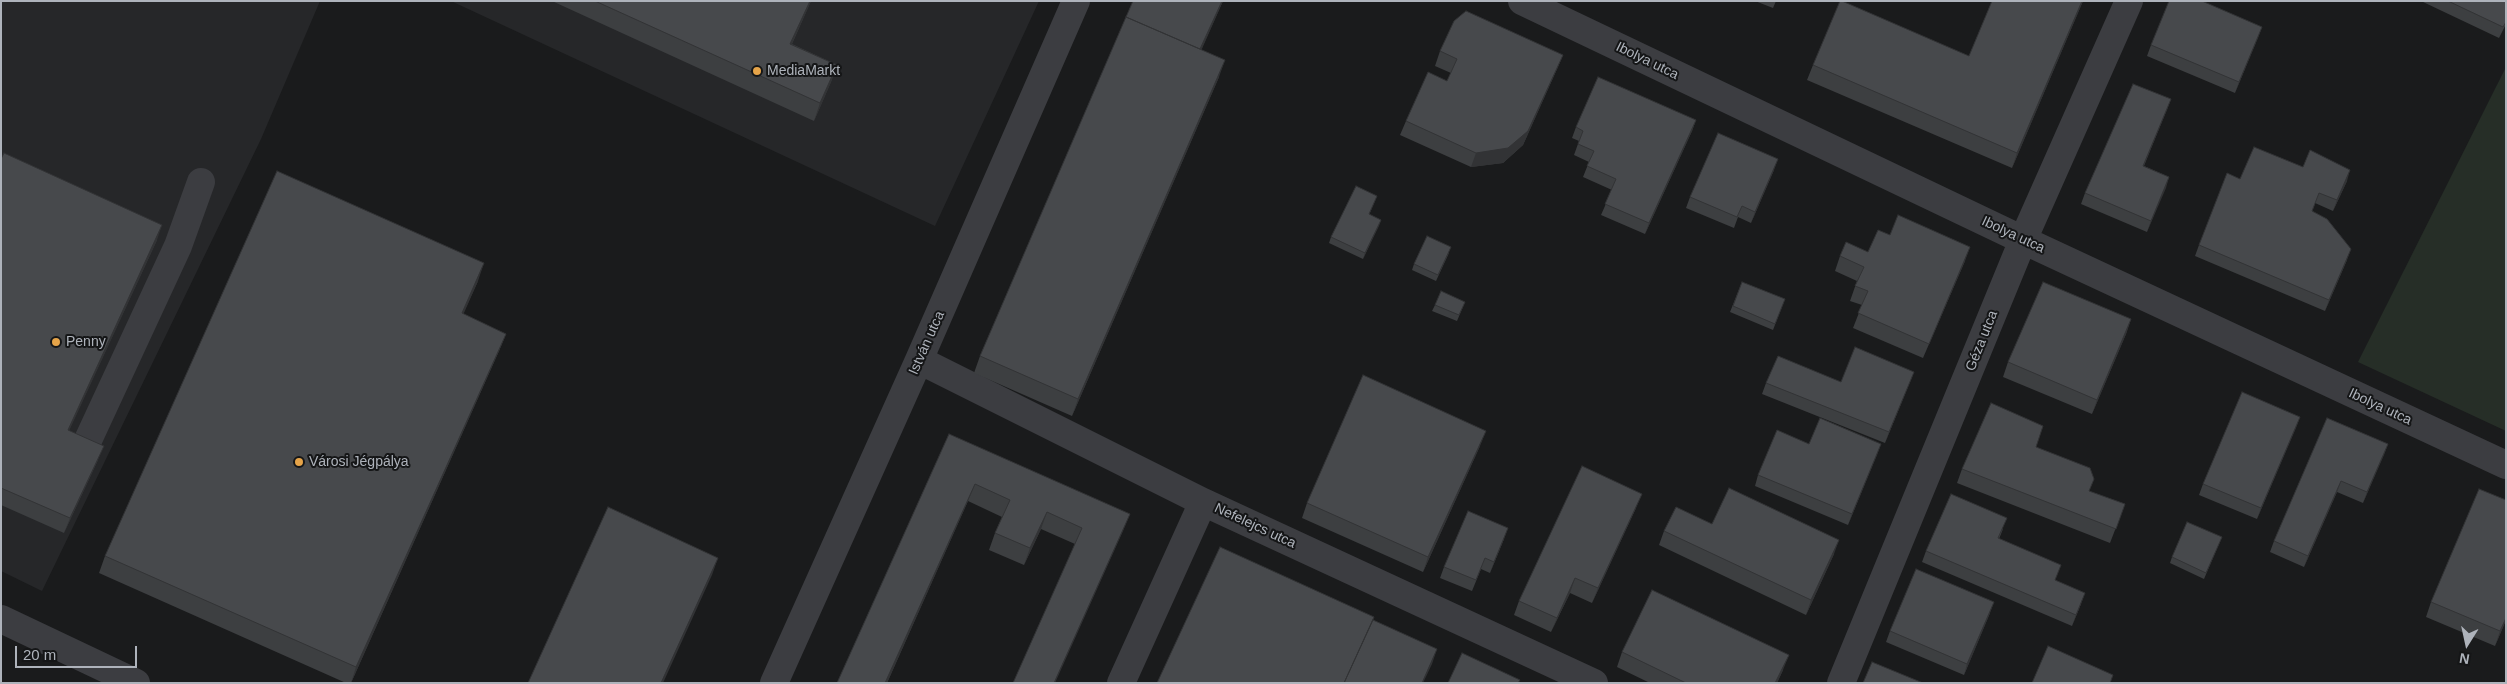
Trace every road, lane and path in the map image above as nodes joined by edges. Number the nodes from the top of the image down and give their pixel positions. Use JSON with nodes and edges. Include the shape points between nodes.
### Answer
{"nodes":[{"id":1,"x":1076,"y":1,"type":"edge"},
{"id":2,"x":1522,"y":1,"type":"edge"},
{"id":3,"x":2128,"y":1,"type":"edge"},
{"id":4,"x":201,"y":182,"type":"dead end"},
{"id":5,"x":2023,"y":240,"type":"junction"},
{"id":6,"x":920,"y":360,"type":"junction"},
{"id":7,"x":82,"y":453,"type":"edge"},
{"id":8,"x":2506,"y":465,"type":"edge"},
{"id":9,"x":1203,"y":502,"type":"junction"},
{"id":10,"x":1,"y":619,"type":"edge"},
{"id":11,"x":136,"y":683,"type":"edge"},
{"id":12,"x":774,"y":683,"type":"edge"},
{"id":13,"x":1122,"y":683,"type":"edge"},
{"id":14,"x":1594,"y":683,"type":"edge"},
{"id":15,"x":1841,"y":683,"type":"edge"}],
"edges":[{"from":1,"to":6,"type":"street","name":"István utca"},
{"from":2,"to":5,"type":"street","name":"Ibolya utca"},
{"from":3,"to":5,"type":"street","name":"Géza utca"},
{"from":4,"to":7,"type":"street","via":[[178,246]]},
{"from":5,"to":8,"type":"street","name":"Ibolya utca"},
{"from":5,"to":15,"type":"street","name":"Géza utca"},
{"from":6,"to":9,"type":"street","name":"Nefelejcs utca"},
{"from":6,"to":12,"type":"street","name":"István utca"},
{"from":9,"to":13,"type":"street"},
{"from":9,"to":14,"type":"street","name":"Nefelejcs utca"},
{"from":10,"to":11,"type":"street"}]}
